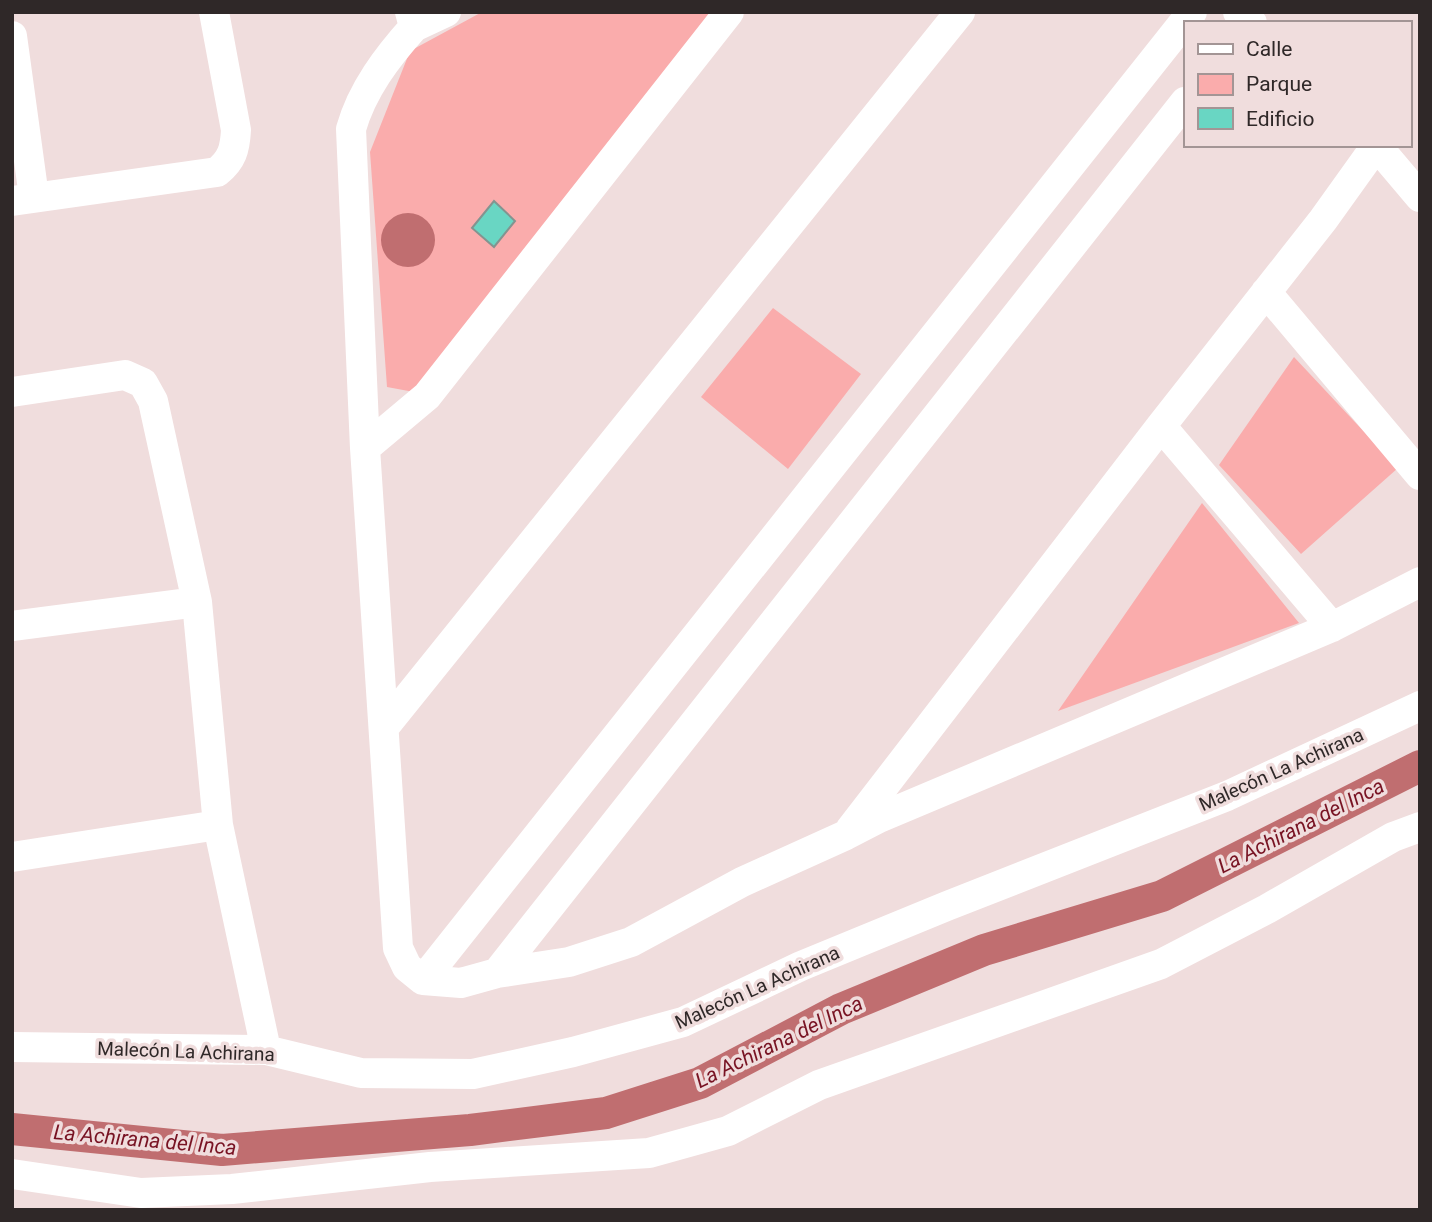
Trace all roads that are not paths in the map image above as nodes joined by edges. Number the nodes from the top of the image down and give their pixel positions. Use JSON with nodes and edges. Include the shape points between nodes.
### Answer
{"nodes":[{"id":1,"x":214,"y":12,"type":"edge"},
{"id":2,"x":446,"y":12,"type":"edge"},
{"id":3,"x":729,"y":12,"type":"edge"},
{"id":4,"x":960,"y":12,"type":"edge"},
{"id":5,"x":412,"y":19,"type":"edge"},
{"id":6,"x":1184,"y":22,"type":"edge"},
{"id":7,"x":12,"y":36,"type":"edge"},
{"id":8,"x":1184,"y":103,"type":"edge"},
{"id":9,"x":1375,"y":147,"type":"edge"},
{"id":10,"x":1377,"y":147,"type":"edge"},
{"id":11,"x":1420,"y":197,"type":"edge"},
{"id":12,"x":23,"y":199,"type":"edge"},
{"id":13,"x":1266,"y":292,"type":"junction"},
{"id":14,"x":12,"y":392,"type":"edge"},
{"id":15,"x":1161,"y":426,"type":"junction"},
{"id":16,"x":365,"y":448,"type":"junction"},
{"id":17,"x":1420,"y":475,"type":"edge"},
{"id":18,"x":1420,"y":582,"type":"edge"},
{"id":19,"x":197,"y":602,"type":"junction"},
{"id":20,"x":12,"y":626,"type":"edge"},
{"id":21,"x":1332,"y":627,"type":"junction"},
{"id":22,"x":1420,"y":705,"type":"edge"},
{"id":23,"x":384,"y":726,"type":"junction"},
{"id":24,"x":218,"y":825,"type":"junction"},
{"id":25,"x":1420,"y":827,"type":"edge"},
{"id":26,"x":846,"y":835,"type":"junction"},
{"id":27,"x":12,"y":857,"type":"edge"},
{"id":28,"x":497,"y":973,"type":"junction"},
{"id":29,"x":423,"y":980,"type":"junction"},
{"id":30,"x":12,"y":1048,"type":"edge"},
{"id":31,"x":266,"y":1050,"type":"junction"},
{"id":32,"x":12,"y":1174,"type":"edge"}],
"edges":[{"from":1,"to":12,"type":"street","via":[[236,130],[229,162],[217,172]]},
{"from":2,"to":5,"type":"street"},
{"from":3,"to":16,"type":"street","via":[[428,396]]},
{"from":4,"to":23,"type":"street"},
{"from":5,"to":16,"type":"street","via":[[358,105],[351,130]]},
{"from":6,"to":29,"type":"street"},
{"from":7,"to":12,"type":"street"},
{"from":8,"to":28,"type":"street"},
{"from":9,"to":13,"type":"street"},
{"from":10,"to":11,"type":"street"},
{"from":13,"to":15,"type":"street"},
{"from":13,"to":17,"type":"street"},
{"from":14,"to":19,"type":"street","via":[[125,375],[143,383],[153,401]]},
{"from":15,"to":21,"type":"street"},
{"from":15,"to":26,"type":"street"},
{"from":16,"to":23,"type":"street"},
{"from":18,"to":21,"type":"street"},
{"from":19,"to":20,"type":"street"},
{"from":19,"to":24,"type":"street"},
{"from":21,"to":26,"type":"street"},
{"from":22,"to":31,"type":"street","name":"Malecón La Achirana","via":[[1227,796],[935,911],[682,1022],[472,1074],[361,1073]]},
{"from":23,"to":29,"type":"street","via":[[398,948],[407,967]]},
{"from":24,"to":27,"type":"street"},
{"from":24,"to":31,"type":"street"},
{"from":25,"to":32,"type":"street","via":[[1393,837],[1161,964],[819,1085],[728,1131],[649,1153],[141,1193]]},
{"from":26,"to":28,"type":"street","via":[[743,882],[631,942],[569,962]]},
{"from":28,"to":29,"type":"street","via":[[461,983]]},
{"from":30,"to":31,"type":"street","name":"Malecón La Achirana"}]}
